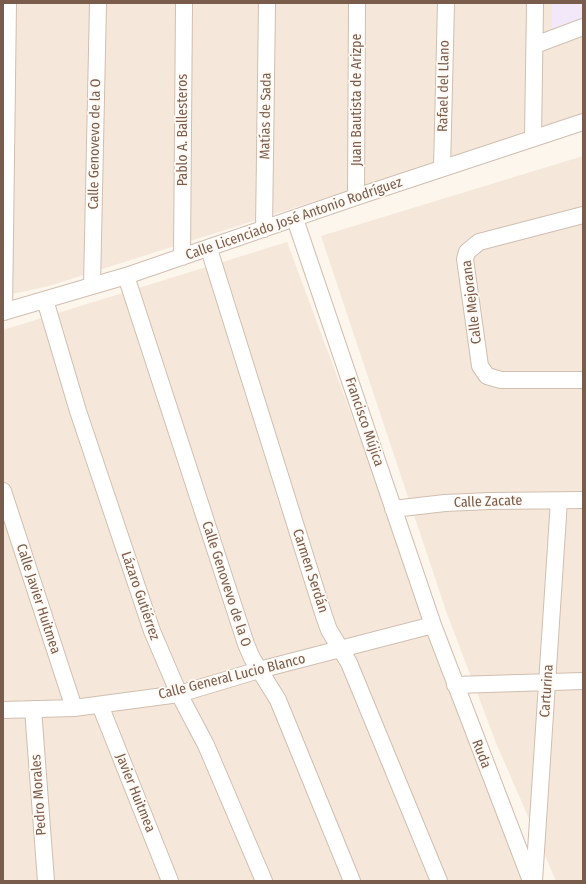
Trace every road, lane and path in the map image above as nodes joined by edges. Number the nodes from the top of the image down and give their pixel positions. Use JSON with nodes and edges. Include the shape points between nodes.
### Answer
{"nodes":[{"id":1,"x":8,"y":3,"type":"edge"},
{"id":2,"x":98,"y":3,"type":"edge"},
{"id":3,"x":184,"y":3,"type":"edge"},
{"id":4,"x":267,"y":3,"type":"edge"},
{"id":5,"x":357,"y":3,"type":"edge"},
{"id":6,"x":446,"y":3,"type":"edge"},
{"id":7,"x":535,"y":3,"type":"edge"},
{"id":8,"x":583,"y":27,"type":"edge"},
{"id":9,"x":535,"y":45,"type":"junction"},
{"id":10,"x":583,"y":122,"type":"edge"},
{"id":11,"x":533,"y":138,"type":"junction"},
{"id":12,"x":442,"y":168,"type":"junction"},
{"id":13,"x":356,"y":197,"type":"junction"},
{"id":14,"x":583,"y":215,"type":"edge"},
{"id":15,"x":295,"y":219,"type":"junction"},
{"id":16,"x":264,"y":229,"type":"junction"},
{"id":17,"x":209,"y":248,"type":"junction"},
{"id":18,"x":182,"y":257,"type":"junction"},
{"id":19,"x":126,"y":276,"type":"junction"},
{"id":20,"x":92,"y":286,"type":"junction"},
{"id":21,"x":45,"y":300,"type":"junction"},
{"id":22,"x":4,"y":312,"type":"edge"},
{"id":23,"x":583,"y":380,"type":"edge"},
{"id":24,"x":3,"y":491,"type":"edge"},
{"id":25,"x":583,"y":500,"type":"edge"},
{"id":26,"x":559,"y":501,"type":"junction"},
{"id":27,"x":393,"y":509,"type":"junction"},
{"id":28,"x":433,"y":626,"type":"junction"},
{"id":29,"x":342,"y":650,"type":"junction"},
{"id":30,"x":259,"y":670,"type":"junction"},
{"id":31,"x":548,"y":682,"type":"junction"},
{"id":32,"x":583,"y":682,"type":"edge"},
{"id":33,"x":455,"y":685,"type":"junction"},
{"id":34,"x":179,"y":694,"type":"junction"},
{"id":35,"x":100,"y":705,"type":"junction"},
{"id":36,"x":74,"y":708,"type":"junction"},
{"id":37,"x":33,"y":709,"type":"junction"},
{"id":38,"x":3,"y":710,"type":"edge"},
{"id":39,"x":46,"y":881,"type":"edge"},
{"id":40,"x":170,"y":881,"type":"edge"},
{"id":41,"x":264,"y":881,"type":"edge"},
{"id":42,"x":352,"y":881,"type":"edge"},
{"id":43,"x":439,"y":881,"type":"edge"},
{"id":44,"x":531,"y":881,"type":"edge"},
{"id":45,"x":534,"y":881,"type":"edge"}],
"edges":[{"from":1,"to":22,"type":"street"},
{"from":2,"to":20,"type":"street","name":"Calle Genovevo de la O"},
{"from":3,"to":18,"type":"street","name":"Pablo A. Ballesteros"},
{"from":4,"to":16,"type":"street","name":"Matías de Sada"},
{"from":5,"to":13,"type":"street","name":"Juan Bautista de Arizpe"},
{"from":6,"to":12,"type":"street","name":"Rafael del Llano"},
{"from":7,"to":9,"type":"street"},
{"from":8,"to":9,"type":"street"},
{"from":9,"to":11,"type":"street"},
{"from":10,"to":11,"type":"street","name":"Calle Licenciado José Antonio Rodríguez"},
{"from":11,"to":12,"type":"street","name":"Calle Licenciado José Antonio Rodríguez"},
{"from":12,"to":13,"type":"street","name":"Calle Licenciado José Antonio Rodríguez"},
{"from":13,"to":15,"type":"street","name":"Calle Licenciado José Antonio Rodríguez"},
{"from":14,"to":23,"type":"street","name":"Calle Mejorana","via":[[479,242],[467,252],[465,259],[480,366],[487,376],[501,380]]},
{"from":15,"to":16,"type":"street","name":"Calle Licenciado José Antonio Rodríguez"},
{"from":15,"to":27,"type":"street","name":"Francisco Mújica"},
{"from":16,"to":17,"type":"street","name":"Calle Licenciado José Antonio Rodríguez"},
{"from":17,"to":18,"type":"street","name":"Calle Licenciado José Antonio Rodríguez"},
{"from":17,"to":29,"type":"street","name":"Carmen Serdán","via":[[324,616],[329,630]]},
{"from":18,"to":19,"type":"street","name":"Calle Licenciado José Antonio Rodríguez"},
{"from":19,"to":20,"type":"street","name":"Calle Licenciado José Antonio Rodríguez"},
{"from":19,"to":30,"type":"street","name":"Calle Genovevo de la O","via":[[246,644]]},
{"from":20,"to":21,"type":"street","name":"Calle Licenciado José Antonio Rodríguez"},
{"from":21,"to":22,"type":"street","name":"Calle Licenciado José Antonio Rodríguez"},
{"from":21,"to":34,"type":"street","name":"Lázaro Gutiérrez","via":[[124,551],[152,631]]},
{"from":24,"to":36,"type":"street","name":"Calle Javier Huitmea"},
{"from":25,"to":26,"type":"street","name":"Calle Zacate"},
{"from":26,"to":27,"type":"street","name":"Calle Zacate","via":[[460,502]]},
{"from":26,"to":31,"type":"street","name":"Carturina"},
{"from":27,"to":28,"type":"street","name":"Francisco Mújica"},
{"from":28,"to":29,"type":"street","name":"Calle General Lucio Blanco"},
{"from":28,"to":33,"type":"street","name":"Ruda"},
{"from":29,"to":30,"type":"street","name":"Calle General Lucio Blanco"},
{"from":29,"to":43,"type":"street","name":"Carmen Serdán","via":[[350,663]]},
{"from":30,"to":34,"type":"street","name":"Calle General Lucio Blanco"},
{"from":30,"to":42,"type":"street","name":"Calle Genovevo de la O","via":[[278,700]]},
{"from":31,"to":32,"type":"street"},
{"from":31,"to":33,"type":"street"},
{"from":31,"to":45,"type":"street","name":"Carturina"},
{"from":33,"to":44,"type":"street","name":"Ruda"},
{"from":34,"to":35,"type":"street","name":"Calle General Lucio Blanco"},
{"from":34,"to":41,"type":"street","name":"Lázaro Gutiérrez","via":[[206,745]]},
{"from":35,"to":36,"type":"street","name":"Calle General Lucio Blanco"},
{"from":35,"to":40,"type":"street","name":"Javier Huitmea"},
{"from":36,"to":37,"type":"street","name":"Calle General Lucio Blanco"},
{"from":37,"to":38,"type":"street","name":"Calle General Lucio Blanco"},
{"from":37,"to":39,"type":"street","name":"Pedro Morales"}]}
